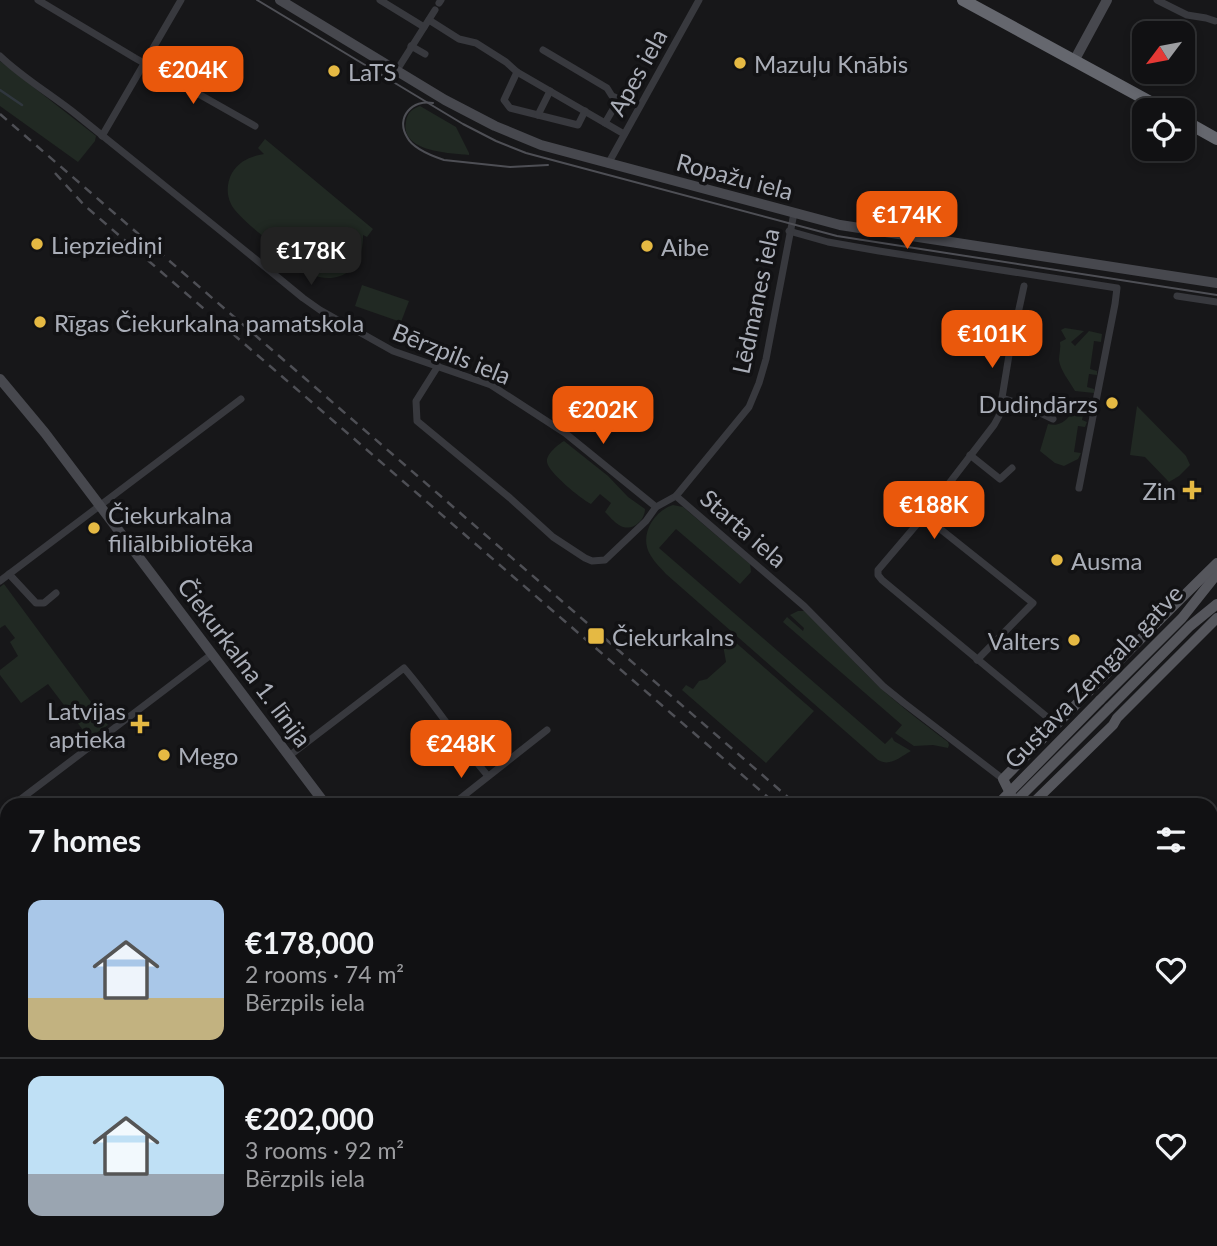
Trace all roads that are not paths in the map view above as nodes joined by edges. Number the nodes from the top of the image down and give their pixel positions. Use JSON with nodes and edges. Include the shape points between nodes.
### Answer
{"nodes":[{"id":1,"x":38,"y":0,"type":"edge"},
{"id":2,"x":181,"y":0,"type":"edge"},
{"id":3,"x":280,"y":0,"type":"edge"},
{"id":4,"x":380,"y":0,"type":"edge"},
{"id":5,"x":699,"y":0,"type":"edge"},
{"id":6,"x":963,"y":0,"type":"edge"},
{"id":7,"x":1107,"y":0,"type":"edge"},
{"id":8,"x":1157,"y":0,"type":"edge"},
{"id":9,"x":438,"y":4,"type":"edge"},
{"id":10,"x":1215,"y":21,"type":"edge"},
{"id":11,"x":426,"y":23,"type":"junction"},
{"id":12,"x":411,"y":47,"type":"junction"},
{"id":13,"x":542,"y":50,"type":"dead end"},
{"id":14,"x":425,"y":54,"type":"dead end"},
{"id":15,"x":0,"y":57,"type":"edge"},
{"id":16,"x":1074,"y":61,"type":"junction"},
{"id":17,"x":144,"y":62,"type":"junction"},
{"id":18,"x":397,"y":71,"type":"junction"},
{"id":19,"x":517,"y":72,"type":"junction"},
{"id":20,"x":550,"y":91,"type":"junction"},
{"id":21,"x":1143,"y":98,"type":"edge"},
{"id":22,"x":576,"y":106,"type":"junction"},
{"id":23,"x":585,"y":111,"type":"junction"},
{"id":24,"x":538,"y":114,"type":"junction"},
{"id":25,"x":566,"y":122,"type":"junction"},
{"id":26,"x":605,"y":123,"type":"junction"},
{"id":27,"x":255,"y":126,"type":"dead end"},
{"id":28,"x":1195,"y":127,"type":"edge"},
{"id":29,"x":624,"y":134,"type":"junction"},
{"id":30,"x":102,"y":136,"type":"junction"},
{"id":31,"x":1217,"y":139,"type":"edge"},
{"id":32,"x":608,"y":163,"type":"junction"},
{"id":33,"x":794,"y":213,"type":"junction"},
{"id":34,"x":789,"y":231,"type":"junction"},
{"id":35,"x":1217,"y":283,"type":"edge"},
{"id":36,"x":1024,"y":286,"type":"dead end"},
{"id":37,"x":1177,"y":296,"type":"dead end"},
{"id":38,"x":1217,"y":302,"type":"edge"},
{"id":39,"x":438,"y":366,"type":"junction"},
{"id":40,"x":0,"y":379,"type":"edge"},
{"id":41,"x":1002,"y":398,"type":"junction"},
{"id":42,"x":242,"y":399,"type":"dead end"},
{"id":43,"x":1053,"y":419,"type":"dead end"},
{"id":44,"x":971,"y":455,"type":"junction"},
{"id":45,"x":1012,"y":468,"type":"dead end"},
{"id":46,"x":1079,"y":488,"type":"dead end"},
{"id":47,"x":676,"y":496,"type":"junction"},
{"id":48,"x":100,"y":506,"type":"junction"},
{"id":49,"x":656,"y":507,"type":"junction"},
{"id":50,"x":924,"y":516,"type":"junction"},
{"id":51,"x":1217,"y":563,"type":"edge"},
{"id":52,"x":9,"y":574,"type":"junction"},
{"id":53,"x":1217,"y":574,"type":"edge"},
{"id":54,"x":0,"y":581,"type":"edge"},
{"id":55,"x":56,"y":593,"type":"dead end"},
{"id":56,"x":1217,"y":604,"type":"edge"},
{"id":57,"x":1217,"y":618,"type":"edge"},
{"id":58,"x":212,"y":654,"type":"junction"},
{"id":59,"x":977,"y":660,"type":"junction"},
{"id":60,"x":1105,"y":704,"type":"junction"},
{"id":61,"x":1066,"y":714,"type":"junction"},
{"id":62,"x":1047,"y":717,"type":"junction"},
{"id":63,"x":547,"y":730,"type":"dead end"},
{"id":64,"x":1048,"y":733,"type":"junction"},
{"id":65,"x":956,"y":743,"type":"junction"},
{"id":66,"x":948,"y":752,"type":"dead end"},
{"id":67,"x":289,"y":756,"type":"junction"},
{"id":68,"x":488,"y":776,"type":"junction"},
{"id":69,"x":1003,"y":779,"type":"junction"},
{"id":70,"x":22,"y":798,"type":"edge"},
{"id":71,"x":320,"y":798,"type":"edge"},
{"id":72,"x":461,"y":798,"type":"edge"},
{"id":73,"x":1004,"y":798,"type":"edge"},
{"id":74,"x":1012,"y":798,"type":"edge"},
{"id":75,"x":1018,"y":798,"type":"edge"},
{"id":76,"x":1038,"y":798,"type":"edge"}],
"edges":[{"from":1,"to":17,"type":"street"},
{"from":2,"to":17,"type":"street"},
{"from":3,"to":18,"type":"street","name":"Ropažu iela"},
{"from":4,"to":11,"type":"street"},
{"from":5,"to":29,"type":"street","name":"Apes iela"},
{"from":6,"to":16,"type":"highway"},
{"from":7,"to":16,"type":"street"},
{"from":8,"to":10,"type":"street","via":[[1187,15]]},
{"from":9,"to":11,"type":"street"},
{"from":11,"to":12,"type":"street"},
{"from":11,"to":19,"type":"street","via":[[476,43]]},
{"from":12,"to":14,"type":"street"},
{"from":12,"to":18,"type":"street"},
{"from":13,"to":26,"type":"street","via":[[607,88],[619,100]]},
{"from":15,"to":30,"type":"street","name":"Bērzpils iela"},
{"from":16,"to":21,"type":"highway"},
{"from":17,"to":27,"type":"street"},
{"from":17,"to":30,"type":"street"},
{"from":18,"to":32,"type":"street","name":"Ropažu iela","via":[[495,126],[541,145]]},
{"from":19,"to":20,"type":"street"},
{"from":19,"to":24,"type":"street","via":[[504,100],[510,108]]},
{"from":20,"to":22,"type":"street"},
{"from":20,"to":24,"type":"street"},
{"from":22,"to":23,"type":"street"},
{"from":22,"to":25,"type":"street"},
{"from":23,"to":25,"type":"street","via":[[578,125]]},
{"from":23,"to":26,"type":"street"},
{"from":24,"to":25,"type":"street"},
{"from":26,"to":29,"type":"street"},
{"from":28,"to":31,"type":"highway"},
{"from":29,"to":32,"type":"street","name":"Apes iela"},
{"from":30,"to":39,"type":"street","name":"Bērzpils iela","via":[[311,304],[393,351]]},
{"from":32,"to":33,"type":"street","name":"Ropažu iela"},
{"from":33,"to":34,"type":"street","name":"Lēdmanes iela"},
{"from":33,"to":35,"type":"street","name":"Ropažu iela","via":[[840,225]]},
{"from":34,"to":46,"type":"street","name":"Ropažu iela","via":[[828,242],[1117,288]]},
{"from":34,"to":47,"type":"street","name":"Lēdmanes iela","via":[[771,333],[749,407]]},
{"from":36,"to":41,"type":"street"},
{"from":37,"to":38,"type":"street"},
{"from":39,"to":49,"type":"street","name":"Bērzpils iela","via":[[511,397],[565,433]]},
{"from":39,"to":49,"type":"street","name":"Starta iela","via":[[416,401],[417,421],[566,547],[592,561],[605,560]]},
{"from":40,"to":48,"type":"street","name":"Čiekurkalna 1. līnija"},
{"from":41,"to":43,"type":"street"},
{"from":41,"to":44,"type":"street","via":[[999,416]]},
{"from":42,"to":48,"type":"street"},
{"from":44,"to":45,"type":"street","via":[[1000,479]]},
{"from":44,"to":50,"type":"street"},
{"from":47,"to":49,"type":"street","name":"Starta iela"},
{"from":47,"to":65,"type":"street","name":"Starta iela","via":[[804,606],[883,686]]},
{"from":48,"to":52,"type":"street"},
{"from":48,"to":58,"type":"street","name":"Čiekurkalna 1. līnija"},
{"from":50,"to":59,"type":"street","name":"Gustava Zemgala gatve","via":[[878,569],[878,575]]},
{"from":50,"to":59,"type":"street","via":[[1033,603]]},
{"from":51,"to":61,"type":"main road"},
{"from":52,"to":54,"type":"street"},
{"from":52,"to":55,"type":"street","via":[[36,603],[44,603]]},
{"from":53,"to":60,"type":"main road","name":"Gustava Zemgala gatve"},
{"from":56,"to":60,"type":"main road","name":"Gustava Zemgala gatve"},
{"from":57,"to":76,"type":"main road"},
{"from":58,"to":67,"type":"street","name":"Čiekurkalna 1. līnija"},
{"from":58,"to":70,"type":"street"},
{"from":59,"to":62,"type":"street","name":"Gustava Zemgala gatve"},
{"from":60,"to":73,"type":"main road","name":"Gustava Zemgala gatve","bridge":true},
{"from":60,"to":75,"type":"main road","name":"Gustava Zemgala gatve","bridge":true},
{"from":61,"to":62,"type":"street","name":"Gustava Zemgala gatve"},
{"from":61,"to":64,"type":"main road"},
{"from":62,"to":64,"type":"street","name":"Gustava Zemgala gatve"},
{"from":63,"to":68,"type":"street"},
{"from":64,"to":69,"type":"main road"},
{"from":65,"to":66,"type":"street"},
{"from":65,"to":69,"type":"street","name":"Starta iela"},
{"from":67,"to":68,"type":"street","via":[[404,668]]},
{"from":67,"to":71,"type":"street","name":"Čiekurkalna 1. līnija"},
{"from":68,"to":72,"type":"street"},
{"from":69,"to":74,"type":"main road"}]}
